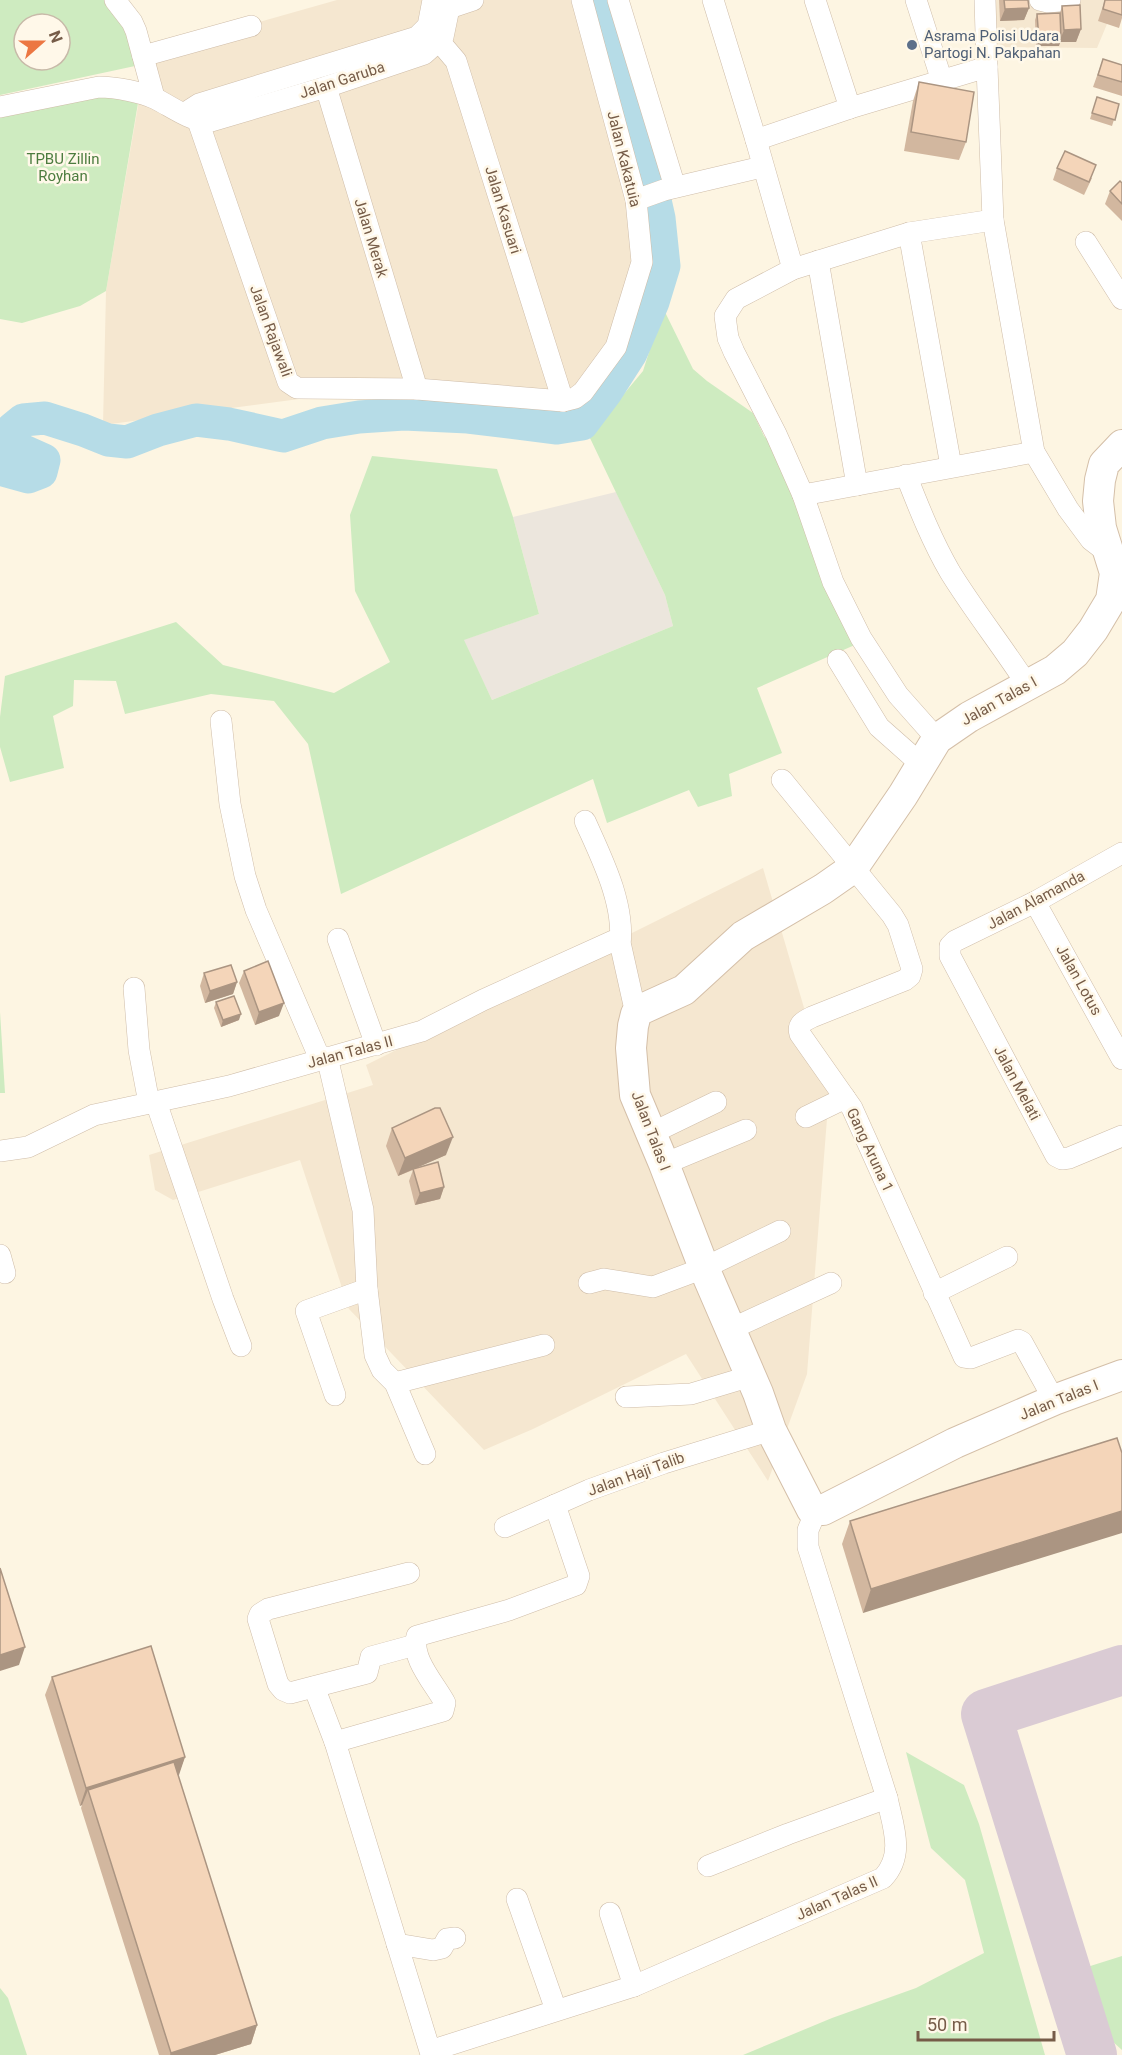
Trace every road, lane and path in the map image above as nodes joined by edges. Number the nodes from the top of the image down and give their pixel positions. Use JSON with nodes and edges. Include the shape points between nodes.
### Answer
{"nodes":[{"id":1,"x":115,"y":0,"type":"edge"},
{"id":2,"x":433,"y":0,"type":"edge"},
{"id":3,"x":473,"y":0,"type":"edge"},
{"id":4,"x":582,"y":0,"type":"edge"},
{"id":5,"x":618,"y":0,"type":"edge"},
{"id":6,"x":713,"y":0,"type":"edge"},
{"id":7,"x":815,"y":0,"type":"edge"},
{"id":8,"x":916,"y":0,"type":"edge"},
{"id":9,"x":985,"y":0,"type":"edge"},
{"id":10,"x":1040,"y":0,"type":"edge"},
{"id":11,"x":1070,"y":0,"type":"edge"},
{"id":12,"x":251,"y":26,"type":"dead end"},
{"id":13,"x":433,"y":34,"type":"junction"},
{"id":14,"x":143,"y":56,"type":"junction"},
{"id":15,"x":987,"y":68,"type":"junction"},
{"id":16,"x":942,"y":81,"type":"junction"},
{"id":17,"x":326,"y":87,"type":"junction"},
{"id":18,"x":153,"y":97,"type":"junction"},
{"id":19,"x":0,"y":107,"type":"edge"},
{"id":20,"x":850,"y":108,"type":"junction"},
{"id":21,"x":185,"y":115,"type":"junction"},
{"id":22,"x":756,"y":140,"type":"junction"},
{"id":23,"x":762,"y":167,"type":"junction"},
{"id":24,"x":670,"y":189,"type":"junction"},
{"id":25,"x":639,"y":199,"type":"junction"},
{"id":26,"x":993,"y":219,"type":"junction"},
{"id":27,"x":909,"y":233,"type":"junction"},
{"id":28,"x":1086,"y":242,"type":"dead end"},
{"id":29,"x":818,"y":261,"type":"junction"},
{"id":30,"x":793,"y":269,"type":"junction"},
{"id":31,"x":1122,"y":299,"type":"edge"},
{"id":32,"x":417,"y":389,"type":"junction"},
{"id":33,"x":563,"y":401,"type":"junction"},
{"id":34,"x":1122,"y":445,"type":"edge"},
{"id":35,"x":1034,"y":452,"type":"junction"},
{"id":36,"x":951,"y":466,"type":"junction"},
{"id":37,"x":906,"y":476,"type":"junction"},
{"id":38,"x":857,"y":485,"type":"junction"},
{"id":39,"x":803,"y":495,"type":"junction"},
{"id":40,"x":1115,"y":566,"type":"edge"},
{"id":41,"x":838,"y":660,"type":"dead end"},
{"id":42,"x":1028,"y":686,"type":"junction"},
{"id":43,"x":221,"y":721,"type":"dead end"},
{"id":44,"x":937,"y":739,"type":"junction"},
{"id":45,"x":922,"y":765,"type":"junction"},
{"id":46,"x":782,"y":780,"type":"dead end"},
{"id":47,"x":585,"y":821,"type":"dead end"},
{"id":48,"x":1122,"y":853,"type":"edge"},
{"id":49,"x":853,"y":868,"type":"junction"},
{"id":50,"x":1035,"y":902,"type":"junction"},
{"id":51,"x":338,"y":939,"type":"dead end"},
{"id":52,"x":620,"y":945,"type":"junction"},
{"id":53,"x":950,"y":946,"type":"joint"},
{"id":54,"x":134,"y":988,"type":"dead end"},
{"id":55,"x":636,"y":1014,"type":"junction"},
{"id":56,"x":376,"y":1045,"type":"junction"},
{"id":57,"x":323,"y":1058,"type":"junction"},
{"id":58,"x":1122,"y":1059,"type":"edge"},
{"id":59,"x":845,"y":1098,"type":"junction"},
{"id":60,"x":716,"y":1102,"type":"dead end"},
{"id":61,"x":152,"y":1103,"type":"junction"},
{"id":62,"x":806,"y":1117,"type":"dead end"},
{"id":63,"x":746,"y":1130,"type":"dead end"},
{"id":64,"x":650,"y":1134,"type":"junction"},
{"id":65,"x":1122,"y":1136,"type":"edge"},
{"id":66,"x":0,"y":1151,"type":"edge"},
{"id":67,"x":664,"y":1164,"type":"junction"},
{"id":68,"x":780,"y":1231,"type":"dead end"},
{"id":69,"x":1006,"y":1257,"type":"dead end"},
{"id":70,"x":704,"y":1268,"type":"junction"},
{"id":71,"x":589,"y":1283,"type":"dead end"},
{"id":72,"x":831,"y":1283,"type":"dead end"},
{"id":73,"x":367,"y":1289,"type":"junction"},
{"id":74,"x":934,"y":1293,"type":"junction"},
{"id":75,"x":732,"y":1329,"type":"junction"},
{"id":76,"x":544,"y":1345,"type":"dead end"},
{"id":77,"x":242,"y":1346,"type":"dead end"},
{"id":78,"x":1122,"y":1375,"type":"edge"},
{"id":79,"x":751,"y":1376,"type":"junction"},
{"id":80,"x":394,"y":1383,"type":"junction"},
{"id":81,"x":335,"y":1395,"type":"dead end"},
{"id":82,"x":626,"y":1397,"type":"dead end"},
{"id":83,"x":1054,"y":1400,"type":"junction"},
{"id":84,"x":771,"y":1430,"type":"junction"},
{"id":85,"x":425,"y":1454,"type":"dead end"},
{"id":86,"x":555,"y":1505,"type":"junction"},
{"id":87,"x":816,"y":1511,"type":"junction"},
{"id":88,"x":505,"y":1527,"type":"dead end"},
{"id":89,"x":410,"y":1574,"type":"dead end"},
{"id":90,"x":415,"y":1645,"type":"junction"},
{"id":91,"x":314,"y":1687,"type":"junction"},
{"id":92,"x":335,"y":1742,"type":"junction"},
{"id":93,"x":887,"y":1798,"type":"junction"},
{"id":94,"x":708,"y":1866,"type":"dead end"},
{"id":95,"x":517,"y":1899,"type":"dead end"},
{"id":96,"x":610,"y":1913,"type":"dead end"},
{"id":97,"x":455,"y":1938,"type":"dead end"},
{"id":98,"x":397,"y":1944,"type":"junction"},
{"id":99,"x":634,"y":1986,"type":"junction"},
{"id":100,"x":556,"y":2010,"type":"junction"}],
"edges":[{"from":1,"to":14,"type":"street","via":[[132,22]]},
{"from":2,"to":13,"type":"street"},
{"from":3,"to":13,"type":"street","via":[[449,8],[443,37]]},
{"from":4,"to":25,"type":"street","name":"Jalan Kakatuia"},
{"from":5,"to":24,"type":"street"},
{"from":6,"to":22,"type":"street"},
{"from":7,"to":20,"type":"street"},
{"from":8,"to":16,"type":"street"},
{"from":9,"to":15,"type":"street"},
{"from":10,"to":11,"type":"street"},
{"from":12,"to":14,"type":"street"},
{"from":13,"to":17,"type":"street","name":"Jalan Garuba","via":[[424,54]]},
{"from":13,"to":21,"type":"street","name":"Jalan Garuba","via":[[199,104]]},
{"from":13,"to":33,"type":"street","name":"Jalan Kasuari","via":[[456,61]]},
{"from":14,"to":18,"type":"street"},
{"from":15,"to":16,"type":"street"},
{"from":15,"to":26,"type":"street"},
{"from":16,"to":20,"type":"street"},
{"from":17,"to":21,"type":"street","name":"Jalan Garuba","via":[[208,122]]},
{"from":17,"to":32,"type":"street","name":"Jalan Merak"},
{"from":18,"to":19,"type":"street","via":[[99,87]]},
{"from":18,"to":21,"type":"street"},
{"from":20,"to":22,"type":"street"},
{"from":21,"to":32,"type":"street","name":"Jalan Rajawali","via":[[288,382],[297,388]]},
{"from":22,"to":23,"type":"street"},
{"from":23,"to":24,"type":"street"},
{"from":23,"to":30,"type":"street"},
{"from":24,"to":25,"type":"street"},
{"from":25,"to":33,"type":"street","name":"Jalan Kakatuia","via":[[642,262],[615,347],[584,392]]},
{"from":26,"to":27,"type":"street"},
{"from":26,"to":35,"type":"street"},
{"from":27,"to":29,"type":"street"},
{"from":27,"to":36,"type":"street"},
{"from":28,"to":31,"type":"street"},
{"from":29,"to":30,"type":"street"},
{"from":29,"to":38,"type":"street"},
{"from":30,"to":39,"type":"street","via":[[736,299],[725,316],[734,352]]},
{"from":32,"to":33,"type":"street","name":"Jalan Rajawali"},
{"from":34,"to":40,"type":"street","name":"Jalan Talas I","via":[[1104,464],[1098,501],[1101,528]]},
{"from":35,"to":36,"type":"street"},
{"from":35,"to":40,"type":"street","via":[[1068,509]]},
{"from":36,"to":37,"type":"street"},
{"from":37,"to":38,"type":"street"},
{"from":37,"to":42,"type":"street","via":[[949,570]]},
{"from":38,"to":39,"type":"street"},
{"from":39,"to":44,"type":"street","via":[[832,582],[861,638],[898,695]]},
{"from":40,"to":42,"type":"street","name":"Jalan Talas I","via":[[1111,600],[1093,630],[1075,653]]},
{"from":41,"to":45,"type":"street","via":[[879,727]]},
{"from":42,"to":44,"type":"street","name":"Jalan Talas I"},
{"from":43,"to":57,"type":"street","via":[[230,804],[245,876],[256,910]]},
{"from":44,"to":45,"type":"street","name":"Jalan Talas I"},
{"from":45,"to":49,"type":"street","name":"Jalan Talas I"},
{"from":46,"to":49,"type":"street"},
{"from":47,"to":52,"type":"street","via":[[610,878],[622,931]]},
{"from":48,"to":50,"type":"street","name":"Jalan Alamanda"},
{"from":49,"to":55,"type":"street","name":"Jalan Talas I","via":[[743,936],[684,990]]},
{"from":49,"to":59,"type":"street","name":"Gang Aruna 1","via":[[898,925],[912,969],[905,980],[801,1023],[800,1034]]},
{"from":50,"to":53,"type":"street","name":"Jalan Alamanda"},
{"from":50,"to":58,"type":"street","name":"Jalan Lotus"},
{"from":51,"to":56,"type":"street"},
{"from":52,"to":55,"type":"street"},
{"from":52,"to":56,"type":"street","name":"Jalan Talas II","via":[[613,941],[599,946],[431,1027]]},
{"from":53,"to":65,"type":"street","name":"Jalan Melati","via":[[950,956],[1056,1156],[1069,1158]]},
{"from":54,"to":61,"type":"street","via":[[139,1050]]},
{"from":55,"to":64,"type":"street","name":"Jalan Talas I","via":[[632,1074],[635,1095]]},
{"from":56,"to":57,"type":"street","name":"Jalan Talas II"},
{"from":57,"to":61,"type":"street","name":"Jalan Talas II","via":[[229,1086]]},
{"from":57,"to":73,"type":"street","via":[[363,1210]]},
{"from":59,"to":62,"type":"street"},
{"from":59,"to":74,"type":"street","name":"Gang Aruna 1"},
{"from":60,"to":64,"type":"street"},
{"from":61,"to":66,"type":"street","name":"Jalan Talas II","via":[[94,1115],[28,1147]]},
{"from":61,"to":77,"type":"street"},
{"from":63,"to":67,"type":"street"},
{"from":64,"to":67,"type":"street","name":"Jalan Talas I"},
{"from":67,"to":70,"type":"street","name":"Jalan Talas I"},
{"from":68,"to":70,"type":"street"},
{"from":69,"to":74,"type":"street"},
{"from":70,"to":71,"type":"street","via":[[653,1287],[604,1279]]},
{"from":70,"to":75,"type":"street","name":"Jalan Talas I"},
{"from":72,"to":75,"type":"street"},
{"from":73,"to":80,"type":"street","via":[[377,1363]]},
{"from":73,"to":81,"type":"street","via":[[306,1311]]},
{"from":74,"to":83,"type":"street","name":"Gang Aruna 1","via":[[964,1357],[971,1358],[1018,1340]]},
{"from":75,"to":79,"type":"street","name":"Jalan Talas I"},
{"from":76,"to":80,"type":"street"},
{"from":78,"to":83,"type":"street","name":"Jalan Talas I"},
{"from":79,"to":82,"type":"street","via":[[691,1394]]},
{"from":79,"to":84,"type":"street","name":"Jalan Talas I"},
{"from":80,"to":85,"type":"street"},
{"from":83,"to":87,"type":"street","name":"Jalan Talas I"},
{"from":84,"to":86,"type":"street","name":"Jalan Haji Talib","via":[[664,1463]]},
{"from":84,"to":87,"type":"street","name":"Jalan Talas I","via":[[808,1504]]},
{"from":86,"to":88,"type":"street","name":"Jalan Haji Talib"},
{"from":86,"to":90,"type":"street","via":[[579,1576],[576,1586],[509,1611],[420,1634]]},
{"from":87,"to":93,"type":"street","name":"Jalan Talas II","via":[[808,1530],[808,1547]]},
{"from":89,"to":91,"type":"street","via":[[323,1594],[260,1614],[258,1619],[278,1684],[290,1693]]},
{"from":90,"to":91,"type":"street","via":[[371,1657],[367,1673]]},
{"from":90,"to":92,"type":"street","via":[[445,1703],[443,1711]]},
{"from":91,"to":92,"type":"street"},
{"from":92,"to":98,"type":"street"},
{"from":93,"to":94,"type":"street"},
{"from":93,"to":99,"type":"street","name":"Jalan Talas II","via":[[896,1856],[892,1869],[883,1878]]},
{"from":95,"to":100,"type":"street"},
{"from":96,"to":99,"type":"street"},
{"from":97,"to":98,"type":"street","via":[[433,1950]]},
{"from":98,"to":100,"type":"street","name":"Jalan Talas II","via":[[430,2052]]},
{"from":99,"to":100,"type":"street","name":"Jalan Talas II"}]}
